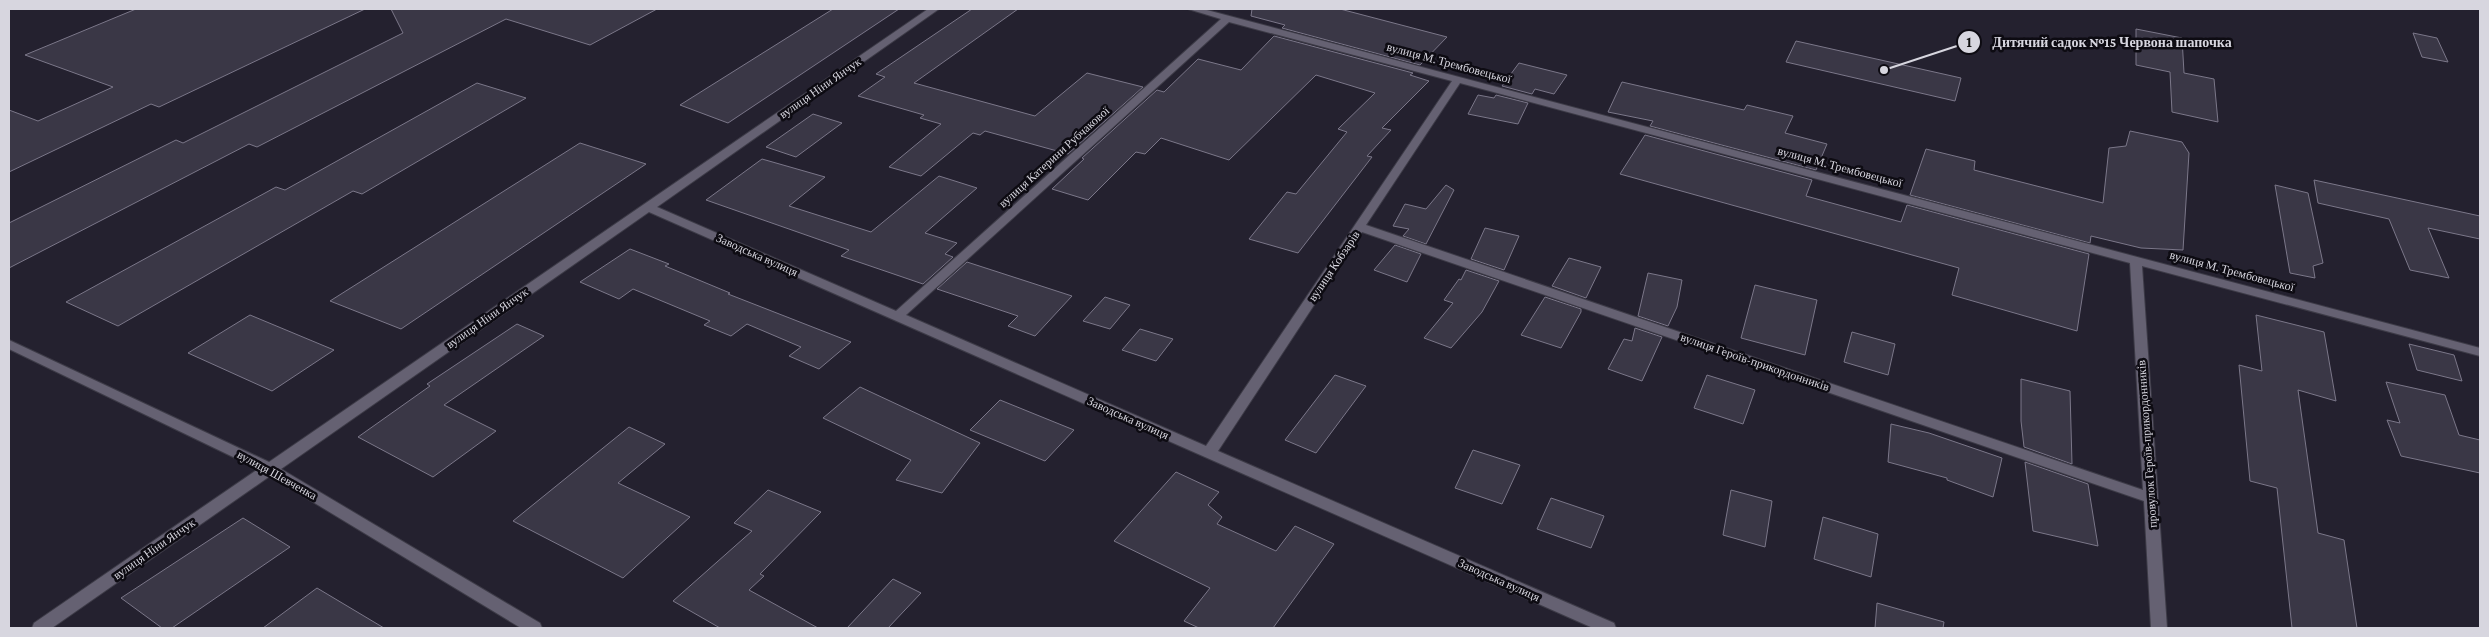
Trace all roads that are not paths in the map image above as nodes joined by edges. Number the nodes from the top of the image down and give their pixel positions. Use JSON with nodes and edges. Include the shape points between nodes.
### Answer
{"nodes":[{"id":1,"x":934,"y":9,"type":"edge"},
{"id":2,"x":1194,"y":9,"type":"edge"},
{"id":3,"x":1228,"y":18,"type":"junction"},
{"id":4,"x":1458,"y":79,"type":"junction"},
{"id":5,"x":648,"y":207,"type":"junction"},
{"id":6,"x":1360,"y":227,"type":"junction"},
{"id":7,"x":2136,"y":260,"type":"junction"},
{"id":8,"x":898,"y":316,"type":"junction"},
{"id":9,"x":9,"y":344,"type":"edge"},
{"id":10,"x":2480,"y":352,"type":"edge"},
{"id":11,"x":1209,"y":453,"type":"junction"},
{"id":12,"x":270,"y":468,"type":"junction"},
{"id":13,"x":2151,"y":498,"type":"junction"},
{"id":14,"x":40,"y":628,"type":"edge"},
{"id":15,"x":534,"y":628,"type":"edge"},
{"id":16,"x":1608,"y":628,"type":"edge"},
{"id":17,"x":2159,"y":628,"type":"edge"}],
"edges":[{"from":1,"to":5,"type":"street","name":"вулиця Ніни Янчук"},
{"from":2,"to":3,"type":"street","name":"вулиця М. Трембовецької"},
{"from":3,"to":4,"type":"street","name":"вулиця М. Трембовецької"},
{"from":3,"to":8,"type":"street","name":"вулиця Катерини Рубчакової"},
{"from":4,"to":6,"type":"street","name":"вулиця Кобзарів"},
{"from":4,"to":7,"type":"street","name":"вулиця М. Трембовецької"},
{"from":5,"to":8,"type":"street","name":"Заводська вулиця"},
{"from":5,"to":12,"type":"street","name":"вулиця Ніни Янчук"},
{"from":6,"to":11,"type":"street","name":"вулиця Кобзарів"},
{"from":6,"to":13,"type":"street","name":"вулиця Героїв-прикордонників"},
{"from":7,"to":10,"type":"street","name":"вулиця М. Трембовецької"},
{"from":7,"to":13,"type":"street","name":"провулок Героїв-прикордонників"},
{"from":8,"to":11,"type":"street","name":"Заводська вулиця"},
{"from":9,"to":12,"type":"street","name":"вулиця Шевченка"},
{"from":11,"to":16,"type":"street","name":"Заводська вулиця"},
{"from":12,"to":14,"type":"street","name":"вулиця Ніни Янчук"},
{"from":12,"to":15,"type":"street","name":"вулиця Шевченка"},
{"from":13,"to":17,"type":"street","name":"провулок Героїв-прикордонників"}]}
